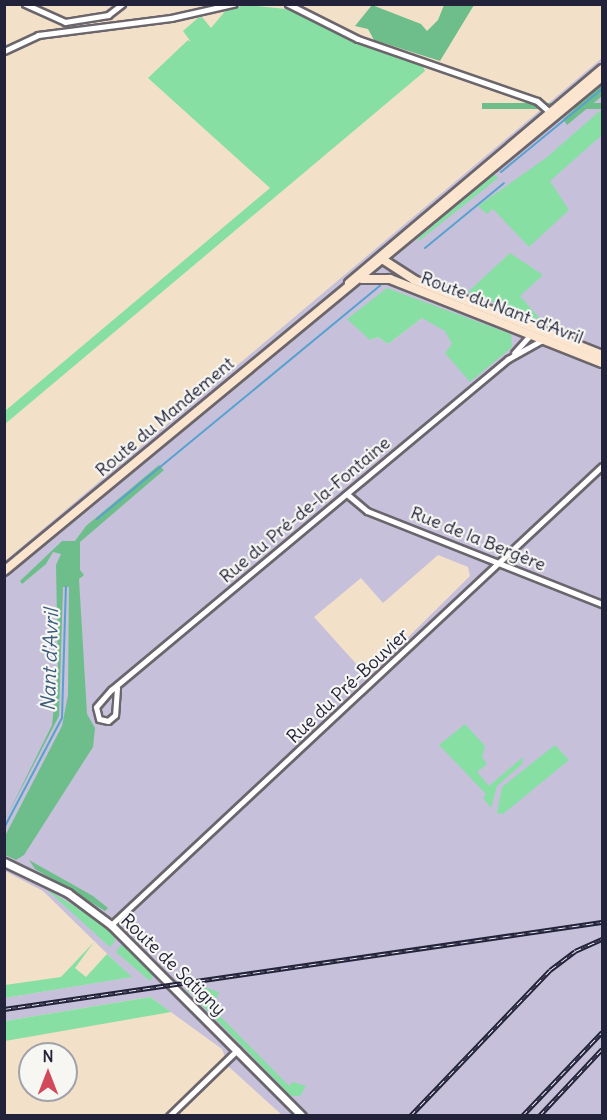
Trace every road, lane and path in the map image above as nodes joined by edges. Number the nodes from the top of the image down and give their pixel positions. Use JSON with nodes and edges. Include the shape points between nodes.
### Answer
{"nodes":[{"id":1,"x":25,"y":4,"type":"edge"},
{"id":2,"x":122,"y":4,"type":"edge"},
{"id":3,"x":233,"y":4,"type":"edge"},
{"id":4,"x":288,"y":4,"type":"edge"},
{"id":5,"x":222,"y":6,"type":"edge"},
{"id":6,"x":4,"y":51,"type":"edge"},
{"id":7,"x":603,"y":69,"type":"edge"},
{"id":8,"x":603,"y":77,"type":"edge"},
{"id":9,"x":552,"y":115,"type":"junction"},
{"id":10,"x":399,"y":248,"type":"junction"},
{"id":11,"x":380,"y":261,"type":"junction"},
{"id":12,"x":396,"y":269,"type":"junction"},
{"id":13,"x":360,"y":279,"type":"junction"},
{"id":14,"x":390,"y":279,"type":"junction"},
{"id":15,"x":347,"y":286,"type":"junction"},
{"id":16,"x":548,"y":333,"type":"junction"},
{"id":17,"x":528,"y":335,"type":"junction"},
{"id":18,"x":542,"y":340,"type":"junction"},
{"id":19,"x":514,"y":355,"type":"junction"},
{"id":20,"x":603,"y":355,"type":"edge"},
{"id":21,"x":603,"y":363,"type":"edge"},
{"id":22,"x":603,"y":466,"type":"edge"},
{"id":23,"x":348,"y":495,"type":"junction"},
{"id":24,"x":500,"y":563,"type":"junction"},
{"id":25,"x":4,"y":571,"type":"edge"},
{"id":26,"x":603,"y":604,"type":"edge"},
{"id":27,"x":117,"y":688,"type":"junction"},
{"id":28,"x":4,"y":862,"type":"edge"},
{"id":29,"x":111,"y":925,"type":"junction"},
{"id":30,"x":237,"y":1050,"type":"junction"},
{"id":31,"x":169,"y":1116,"type":"edge"},
{"id":32,"x":302,"y":1116,"type":"edge"}],
"edges":[{"from":1,"to":2,"type":"street","via":[[65,22],[108,15]]},
{"from":3,"to":5,"type":"street"},
{"from":4,"to":9,"type":"street","via":[[358,39],[537,100]]},
{"from":5,"to":6,"type":"street","via":[[171,18],[38,35]]},
{"from":7,"to":9,"type":"main road","name":"Route du Mandement"},
{"from":8,"to":9,"type":"main road","name":"Route du Mandement"},
{"from":9,"to":10,"type":"main road","name":"Route du Mandement"},
{"from":9,"to":11,"type":"main road","name":"Route du Mandement"},
{"from":10,"to":11,"type":"main road","name":"Route du Mandement"},
{"from":10,"to":12,"type":"main road","name":"Route du Nant-d'Avril"},
{"from":11,"to":12,"type":"main road","name":"Route du Nant-d'Avril"},
{"from":11,"to":13,"type":"main road","name":"Route du Mandement"},
{"from":11,"to":14,"type":"main road","name":"Route du Nant-d'Avril"},
{"from":11,"to":15,"type":"main road","name":"Route du Mandement"},
{"from":12,"to":16,"type":"main road","name":"Route du Nant-d'Avril","via":[[422,284]]},
{"from":13,"to":14,"type":"main road","name":"Route du Nant-d'Avril"},
{"from":13,"to":15,"type":"main road","name":"Route du Mandement"},
{"from":14,"to":17,"type":"main road","name":"Route du Nant-d'Avril"},
{"from":15,"to":25,"type":"main road","name":"Route du Mandement"},
{"from":16,"to":17,"type":"street"},
{"from":16,"to":20,"type":"main road","name":"Route du Nant-d'Avril"},
{"from":17,"to":18,"type":"main road","name":"Route du Nant-d'Avril"},
{"from":17,"to":19,"type":"street","name":"Rue du Pré-de-la-Fontaine"},
{"from":18,"to":19,"type":"street","name":"Rue du Pré-de-la-Fontaine"},
{"from":18,"to":21,"type":"main road","name":"Route du Nant-d'Avril"},
{"from":19,"to":23,"type":"street","name":"Rue du Pré-de-la-Fontaine"},
{"from":22,"to":24,"type":"street","name":"Rue du Pré-Bouvier"},
{"from":23,"to":24,"type":"street","name":"Rue de la Bergère","via":[[367,510]]},
{"from":23,"to":27,"type":"street","name":"Rue du Pré-de-la-Fontaine"},
{"from":24,"to":26,"type":"street","name":"Rue de la Bergère"},
{"from":24,"to":29,"type":"street","name":"Rue du Pré-Bouvier"},
{"from":27,"to":27,"type":"street","name":"Rue du Pré-de-la-Fontaine","via":[[98,704],[95,713],[99,720],[108,721],[115,716]]},
{"from":28,"to":29,"type":"street","name":"Route de Satigny","via":[[68,893]]},
{"from":29,"to":30,"type":"street","name":"Route de Satigny"},
{"from":30,"to":31,"type":"street"},
{"from":30,"to":32,"type":"street","name":"Route de Satigny"}]}
